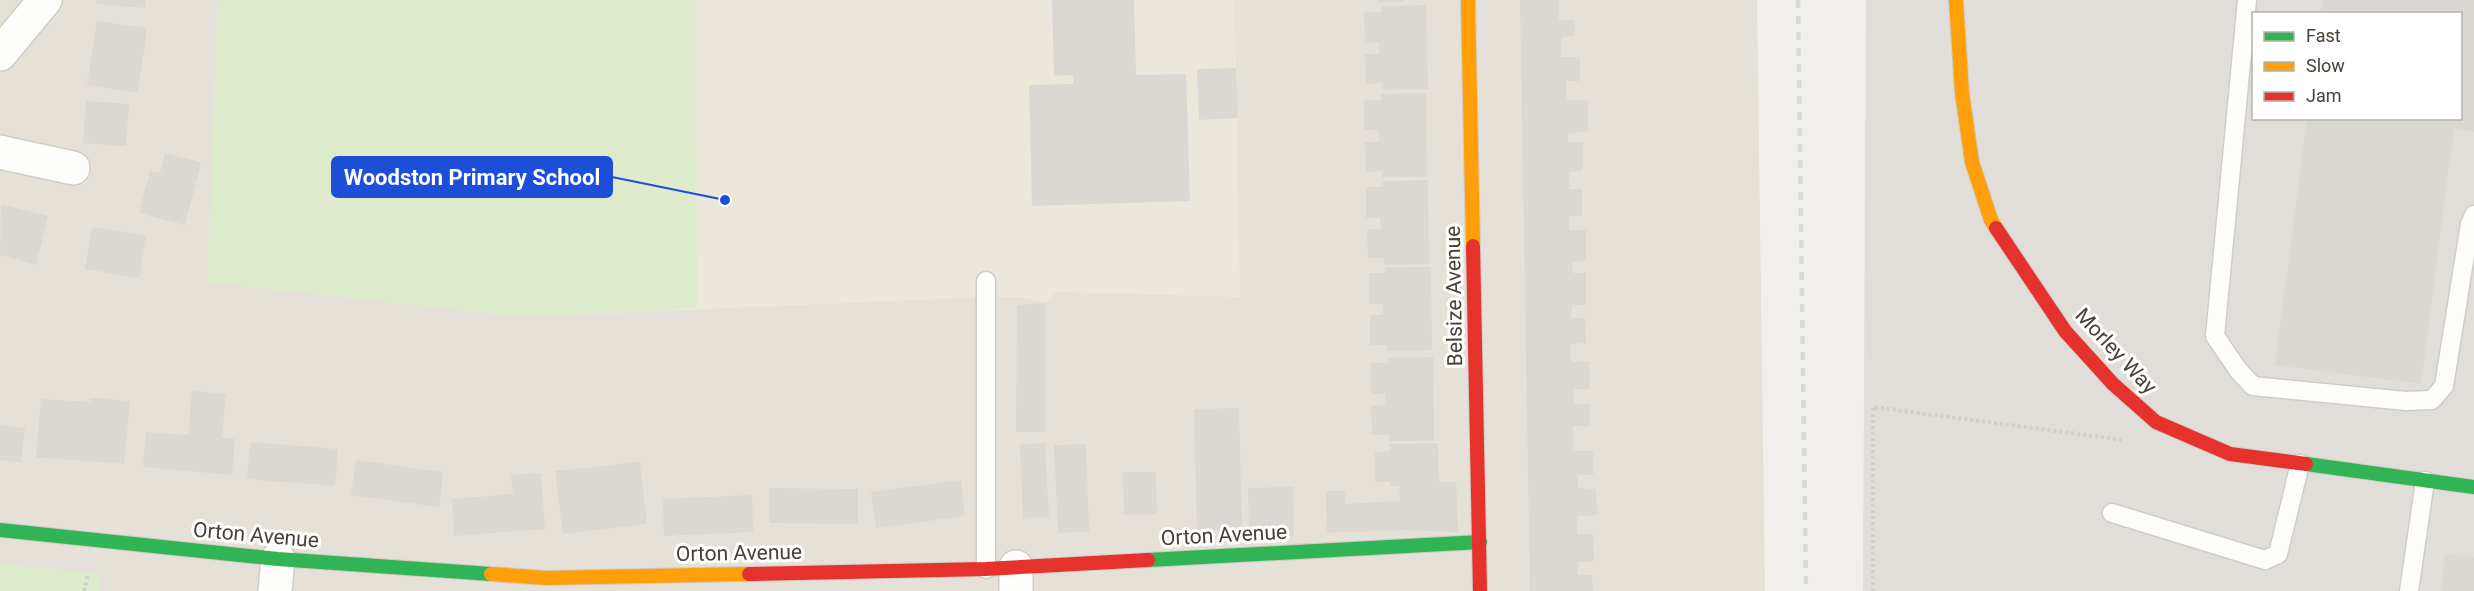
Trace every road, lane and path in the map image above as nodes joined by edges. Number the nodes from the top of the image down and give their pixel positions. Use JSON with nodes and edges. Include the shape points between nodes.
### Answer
{"nodes":[{"id":1,"x":45,"y":0,"type":"edge"},
{"id":2,"x":1468,"y":0,"type":"edge"},
{"id":3,"x":1956,"y":0,"type":"edge"},
{"id":4,"x":2247,"y":0,"type":"edge"},
{"id":5,"x":0,"y":54,"type":"edge"},
{"id":6,"x":0,"y":152,"type":"edge"},
{"id":7,"x":73,"y":168,"type":"dead end"},
{"id":8,"x":2474,"y":215,"type":"edge"},
{"id":9,"x":986,"y":281,"type":"dead end"},
{"id":10,"x":2126,"y":441,"type":"dead end"},
{"id":11,"x":2300,"y":464,"type":"junction"},
{"id":12,"x":2425,"y":481,"type":"junction"},
{"id":13,"x":2474,"y":487,"type":"edge"},
{"id":14,"x":2112,"y":513,"type":"dead end"},
{"id":15,"x":0,"y":530,"type":"edge"},
{"id":16,"x":1480,"y":542,"type":"junction"},
{"id":17,"x":278,"y":559,"type":"junction"},
{"id":18,"x":1006,"y":576,"type":"edge"},
{"id":19,"x":546,"y":584,"type":"edge"},
{"id":20,"x":275,"y":591,"type":"edge"},
{"id":21,"x":1480,"y":591,"type":"edge"},
{"id":22,"x":1873,"y":591,"type":"edge"},
{"id":23,"x":2409,"y":591,"type":"edge"}],
"edges":[{"from":1,"to":5,"type":"street"},
{"from":2,"to":16,"type":"street","name":"Belsize Avenue"},
{"from":3,"to":11,"type":"street","name":"Morley Way","via":[[1962,93],[1972,162],[1991,220],[2065,331],[2113,384],[2156,422],[2230,454]]},
{"from":4,"to":8,"type":"lane","via":[[2215,336],[2253,386],[2406,401],[2432,400],[2444,386]]},
{"from":6,"to":7,"type":"street"},
{"from":9,"to":18,"type":"lane"},
{"from":10,"to":22,"type":"path","via":[[1873,407]]},
{"from":11,"to":12,"type":"street","name":"Morley Way"},
{"from":11,"to":14,"type":"lane","via":[[2278,554],[2265,560]]},
{"from":12,"to":13,"type":"street","name":"Morley Way"},
{"from":12,"to":23,"type":"lane"},
{"from":15,"to":17,"type":"street","name":"Orton Avenue"},
{"from":16,"to":18,"type":"street","name":"Orton Avenue"},
{"from":16,"to":21,"type":"street","name":"Belsize Avenue"},
{"from":17,"to":19,"type":"street","name":"Orton Avenue"},
{"from":17,"to":20,"type":"street"},
{"from":18,"to":19,"type":"street","name":"Orton Avenue"}]}
